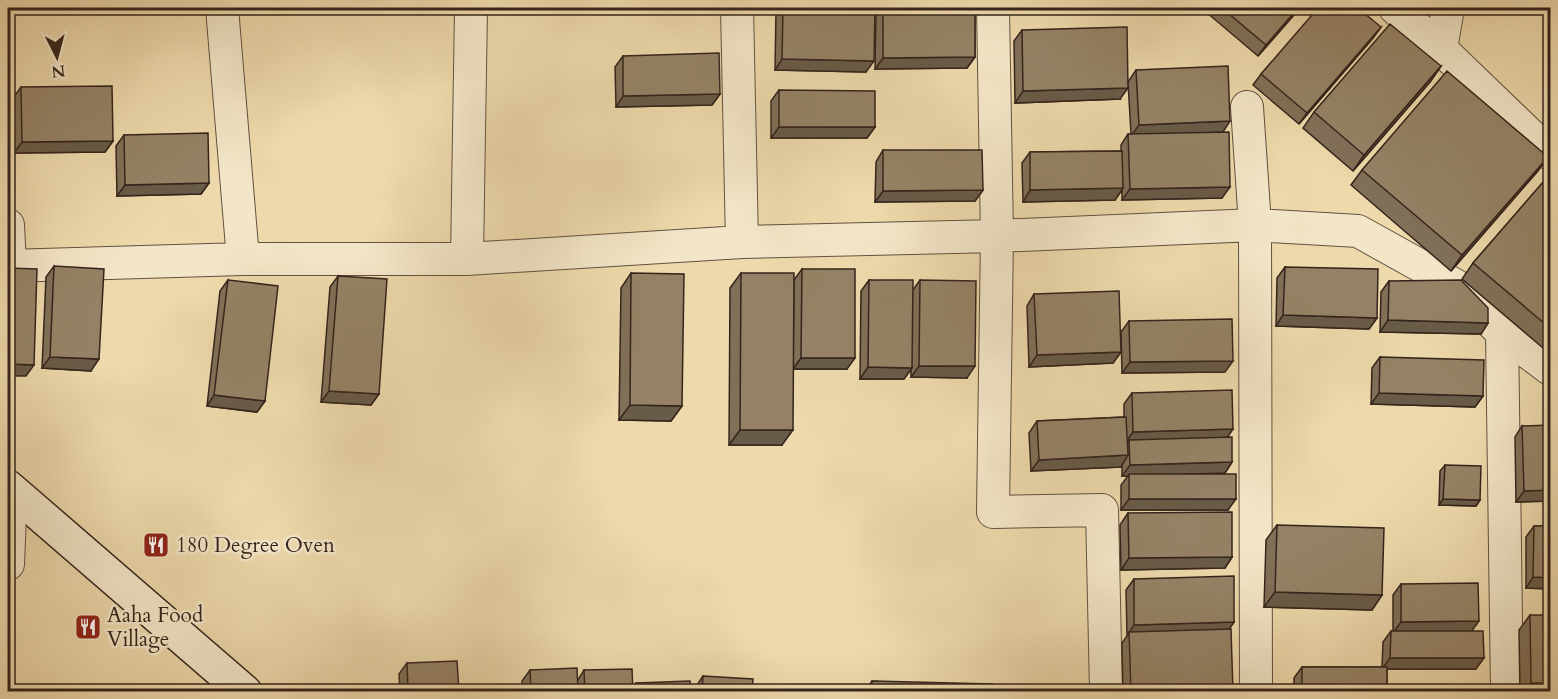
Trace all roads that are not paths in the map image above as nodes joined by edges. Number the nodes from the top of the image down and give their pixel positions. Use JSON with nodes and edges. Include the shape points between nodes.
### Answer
{"nodes":[{"id":1,"x":222,"y":8,"type":"edge"},
{"id":2,"x":471,"y":8,"type":"edge"},
{"id":3,"x":736,"y":8,"type":"edge"},
{"id":4,"x":993,"y":8,"type":"edge"},
{"id":5,"x":1395,"y":8,"type":"edge"},
{"id":6,"x":1448,"y":8,"type":"edge"},
{"id":7,"x":1441,"y":49,"type":"junction"},
{"id":8,"x":1248,"y":107,"type":"dead end"},
{"id":9,"x":1551,"y":154,"type":"edge"},
{"id":10,"x":8,"y":225,"type":"edge"},
{"id":11,"x":1255,"y":225,"type":"junction"},
{"id":12,"x":997,"y":236,"type":"junction"},
{"id":13,"x":742,"y":242,"type":"junction"},
{"id":14,"x":243,"y":259,"type":"junction"},
{"id":15,"x":467,"y":259,"type":"junction"},
{"id":16,"x":9,"y":266,"type":"edge"},
{"id":17,"x":1502,"y":333,"type":"junction"},
{"id":18,"x":1551,"y":369,"type":"edge"},
{"id":19,"x":9,"y":489,"type":"edge"},
{"id":20,"x":8,"y":564,"type":"edge"},
{"id":21,"x":245,"y":692,"type":"edge"},
{"id":22,"x":1106,"y":692,"type":"edge"},
{"id":23,"x":1256,"y":692,"type":"edge"},
{"id":24,"x":1507,"y":692,"type":"edge"}],
"edges":[{"from":1,"to":14,"type":"street"},
{"from":2,"to":15,"type":"street"},
{"from":3,"to":13,"type":"street"},
{"from":4,"to":12,"type":"street"},
{"from":5,"to":7,"type":"street"},
{"from":6,"to":7,"type":"street"},
{"from":7,"to":9,"type":"street"},
{"from":8,"to":11,"type":"street"},
{"from":10,"to":16,"type":"street"},
{"from":11,"to":12,"type":"street"},
{"from":11,"to":17,"type":"street","via":[[1358,231],[1455,285]]},
{"from":11,"to":23,"type":"street"},
{"from":12,"to":13,"type":"street"},
{"from":12,"to":22,"type":"street","via":[[993,512],[1102,510]]},
{"from":13,"to":15,"type":"street"},
{"from":14,"to":15,"type":"street"},
{"from":14,"to":16,"type":"street"},
{"from":17,"to":18,"type":"street"},
{"from":17,"to":24,"type":"street"},
{"from":19,"to":20,"type":"street"},
{"from":19,"to":21,"type":"street"}]}
